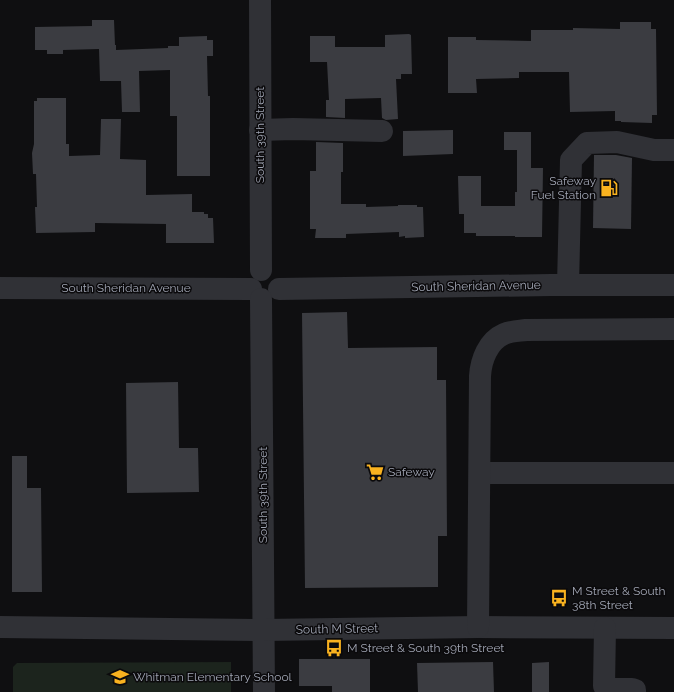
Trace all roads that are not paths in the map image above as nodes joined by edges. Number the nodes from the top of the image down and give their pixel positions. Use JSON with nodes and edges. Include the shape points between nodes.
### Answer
{"nodes":[{"id":1,"x":260,"y":0,"type":"edge"},
{"id":2,"x":260,"y":130,"type":"junction"},
{"id":3,"x":382,"y":131,"type":"dead end"},
{"id":4,"x":674,"y":150,"type":"edge"},
{"id":5,"x":568,"y":285,"type":"junction"},
{"id":6,"x":674,"y":285,"type":"edge"},
{"id":7,"x":0,"y":288,"type":"edge"},
{"id":8,"x":264,"y":292,"type":"junction"},
{"id":9,"x":674,"y":329,"type":"edge"},
{"id":10,"x":480,"y":473,"type":"junction"},
{"id":11,"x":674,"y":473,"type":"edge"},
{"id":12,"x":0,"y":627,"type":"edge"},
{"id":13,"x":478,"y":628,"type":"junction"},
{"id":14,"x":605,"y":628,"type":"junction"},
{"id":15,"x":674,"y":628,"type":"edge"},
{"id":16,"x":264,"y":630,"type":"junction"},
{"id":17,"x":264,"y":692,"type":"edge"},
{"id":18,"x":635,"y":692,"type":"edge"}],
"edges":[{"from":1,"to":2,"type":"street","name":"South 39th Street"},
{"from":2,"to":3,"type":"street"},
{"from":2,"to":8,"type":"street","name":"South 39th Street","via":[[261,270],[253,276],[250,285]]},
{"from":4,"to":5,"type":"street","via":[[654,150],[617,142],[587,143],[571,160]]},
{"from":5,"to":6,"type":"street","name":"South Sheridan Avenue"},
{"from":5,"to":8,"type":"street","name":"South Sheridan Avenue"},
{"from":7,"to":8,"type":"street","name":"South Sheridan Avenue"},
{"from":8,"to":16,"type":"street","name":"South 39th Street"},
{"from":9,"to":10,"type":"street","via":[[526,330],[504,334],[498,338],[485,355],[480,376]]},
{"from":10,"to":11,"type":"street"},
{"from":10,"to":13,"type":"street"},
{"from":12,"to":16,"type":"street","name":"South M Street"},
{"from":13,"to":14,"type":"street","name":"South M Street"},
{"from":13,"to":16,"type":"street","name":"South M Street"},
{"from":14,"to":15,"type":"street","name":"South M Street"},
{"from":14,"to":18,"type":"street","via":[[604,686],[607,689],[632,689]]},
{"from":16,"to":17,"type":"street","name":"South 39th Street"}]}
